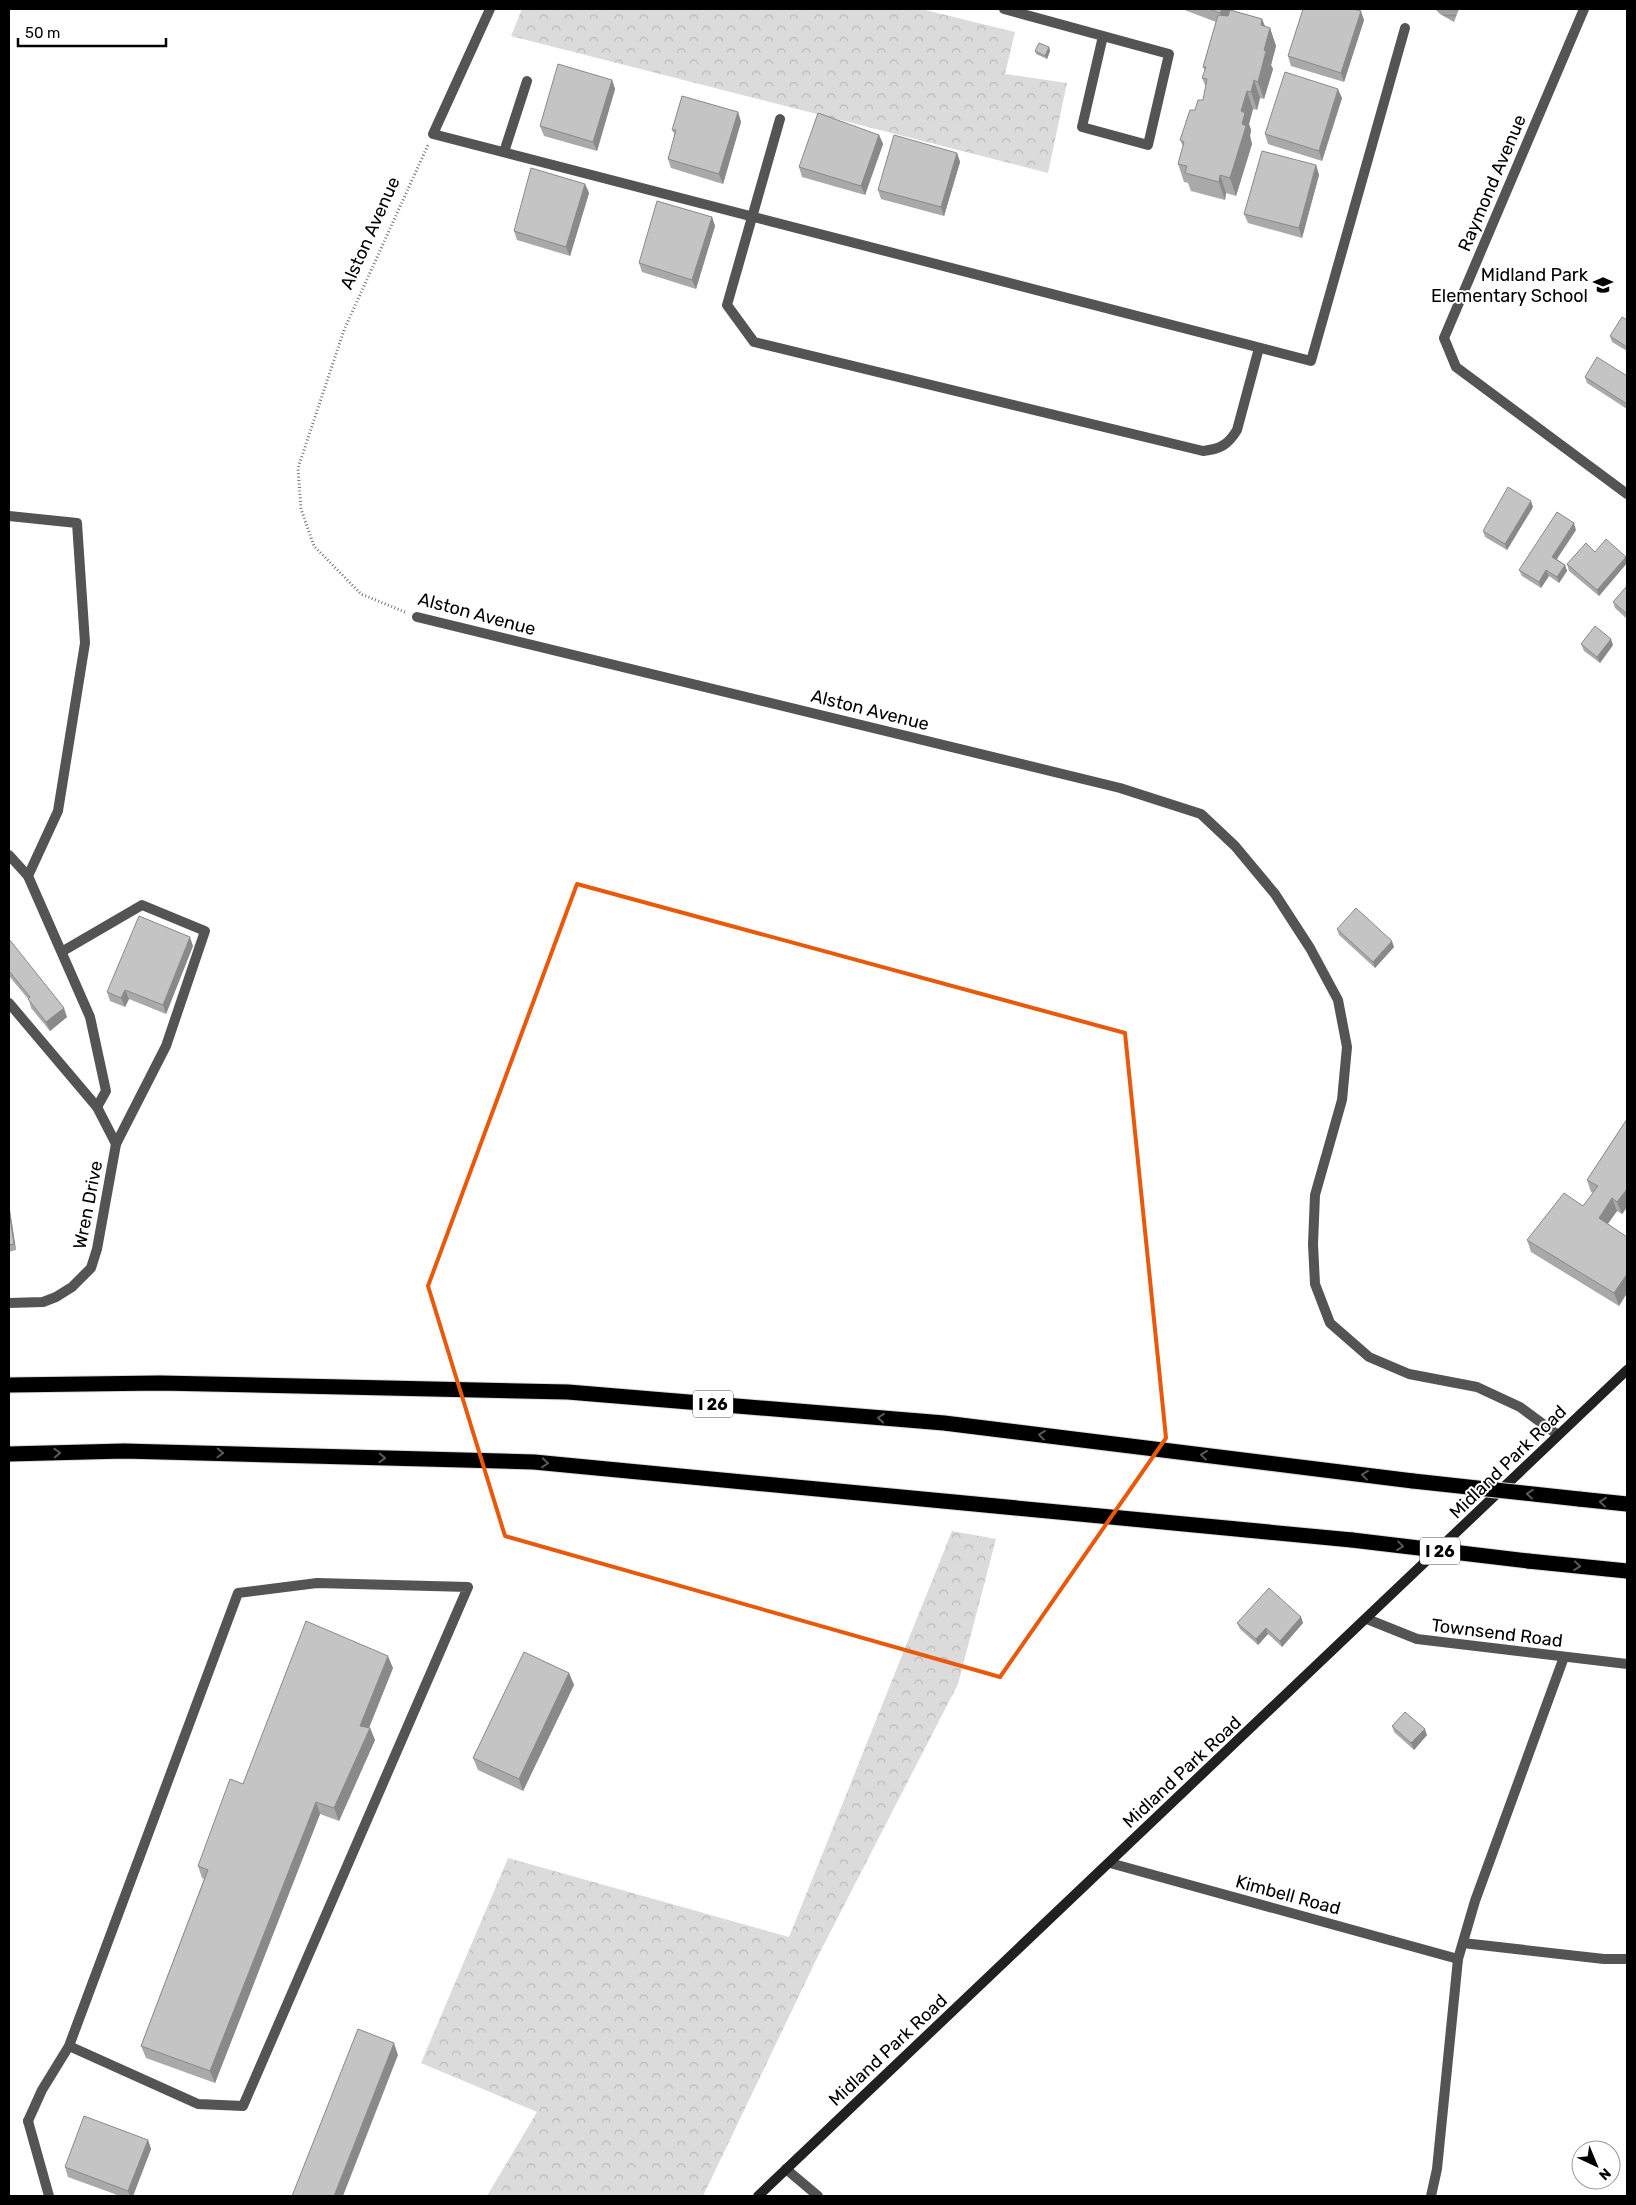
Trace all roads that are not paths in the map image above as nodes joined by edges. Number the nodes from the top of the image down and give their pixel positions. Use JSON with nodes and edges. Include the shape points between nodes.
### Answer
{"nodes":[{"id":1,"x":490,"y":9,"type":"edge"},
{"id":2,"x":1004,"y":9,"type":"edge"},
{"id":3,"x":1584,"y":9,"type":"edge"},
{"id":4,"x":1405,"y":28,"type":"dead end"},
{"id":5,"x":1103,"y":36,"type":"junction"},
{"id":6,"x":527,"y":81,"type":"dead end"},
{"id":7,"x":780,"y":118,"type":"dead end"},
{"id":8,"x":504,"y":152,"type":"junction"},
{"id":9,"x":751,"y":216,"type":"junction"},
{"id":10,"x":1259,"y":348,"type":"junction"},
{"id":11,"x":1627,"y":494,"type":"edge"},
{"id":12,"x":9,"y":516,"type":"edge"},
{"id":13,"x":417,"y":617,"type":"road end"},
{"id":14,"x":9,"y":855,"type":"edge"},
{"id":15,"x":28,"y":876,"type":"junction"},
{"id":16,"x":63,"y":951,"type":"junction"},
{"id":17,"x":9,"y":1003,"type":"edge"},
{"id":18,"x":97,"y":1107,"type":"junction"},
{"id":19,"x":116,"y":1144,"type":"junction"},
{"id":20,"x":9,"y":1303,"type":"edge"},
{"id":21,"x":1627,"y":1370,"type":"edge"},
{"id":22,"x":9,"y":1385,"type":"edge"},
{"id":23,"x":1558,"y":1435,"type":"junction"},
{"id":24,"x":9,"y":1454,"type":"edge"},
{"id":25,"x":1627,"y":1504,"type":"edge"},
{"id":26,"x":1627,"y":1571,"type":"edge"},
{"id":27,"x":1367,"y":1619,"type":"junction"},
{"id":28,"x":1564,"y":1657,"type":"junction"},
{"id":29,"x":1627,"y":1664,"type":"edge"},
{"id":30,"x":1110,"y":1863,"type":"junction"},
{"id":31,"x":1463,"y":1943,"type":"junction"},
{"id":32,"x":1458,"y":1959,"type":"junction"},
{"id":33,"x":1627,"y":1959,"type":"edge"},
{"id":34,"x":69,"y":2046,"type":"junction"},
{"id":35,"x":786,"y":2169,"type":"junction"},
{"id":36,"x":49,"y":2196,"type":"edge"},
{"id":37,"x":758,"y":2196,"type":"edge"},
{"id":38,"x":818,"y":2196,"type":"edge"},
{"id":39,"x":1431,"y":2196,"type":"edge"}],
"edges":[{"from":1,"to":8,"type":"street","via":[[433,134]]},
{"from":2,"to":5,"type":"street"},
{"from":3,"to":11,"type":"street","name":"Raymond Avenue","via":[[1444,338],[1456,367]]},
{"from":4,"to":10,"type":"street","via":[[1311,361]]},
{"from":5,"to":5,"type":"street","via":[[1169,54],[1148,145],[1082,127]]},
{"from":6,"to":8,"type":"street"},
{"from":7,"to":9,"type":"street"},
{"from":8,"to":9,"type":"street"},
{"from":9,"to":10,"type":"street"},
{"from":9,"to":10,"type":"street","via":[[727,304],[754,342],[1203,451],[1219,449],[1230,442],[1238,430]]},
{"from":12,"to":15,"type":"street","via":[[78,523],[85,643],[58,811]]},
{"from":13,"to":23,"type":"street","name":"Alston Avenue","via":[[1120,788],[1201,814],[1235,846],[1275,894],[1338,1000],[1347,1047],[1342,1100],[1316,1195],[1313,1244],[1316,1284],[1330,1323],[1369,1357],[1409,1374],[1477,1387],[1520,1408]]},
{"from":14,"to":15,"type":"street"},
{"from":15,"to":16,"type":"street"},
{"from":16,"to":18,"type":"street","via":[[90,1017],[106,1091]]},
{"from":16,"to":19,"type":"street","name":"Wren Drive","via":[[142,905],[206,931],[166,1046]]},
{"from":17,"to":18,"type":"street"},
{"from":18,"to":19,"type":"street"},
{"from":19,"to":20,"type":"street","name":"Wren Drive","via":[[91,1268],[72,1287],[56,1297],[43,1302]]},
{"from":21,"to":23,"type":"street","name":"Midland Park Road"},
{"from":25,"to":22,"type":"highway","number":"I 26","one_way":true,"bridge":true,"via":[[944,1423],[568,1392],[160,1383]]},
{"from":23,"to":27,"type":"street","name":"Midland Park Road"},
{"from":24,"to":26,"type":"highway","number":"I 26","one_way":true,"bridge":true,"via":[[124,1451],[534,1462],[1352,1540]]},
{"from":27,"to":28,"type":"street","name":"Townsend Road","via":[[1417,1639]]},
{"from":27,"to":30,"type":"street","name":"Midland Park Road"},
{"from":28,"to":29,"type":"street","name":"Townsend Road"},
{"from":28,"to":31,"type":"street","via":[[1475,1901]]},
{"from":30,"to":32,"type":"street","name":"Kimbell Road"},
{"from":30,"to":35,"type":"street","name":"Midland Park Road"},
{"from":31,"to":32,"type":"street"},
{"from":31,"to":33,"type":"street"},
{"from":32,"to":39,"type":"street","via":[[1437,2169]]},
{"from":34,"to":34,"type":"street","via":[[238,1593],[317,1583],[468,1588],[243,2106],[198,2104]]},
{"from":34,"to":36,"type":"street","via":[[28,2120]]},
{"from":35,"to":37,"type":"street","name":"Midland Park Road"},
{"from":35,"to":38,"type":"street"}]}
